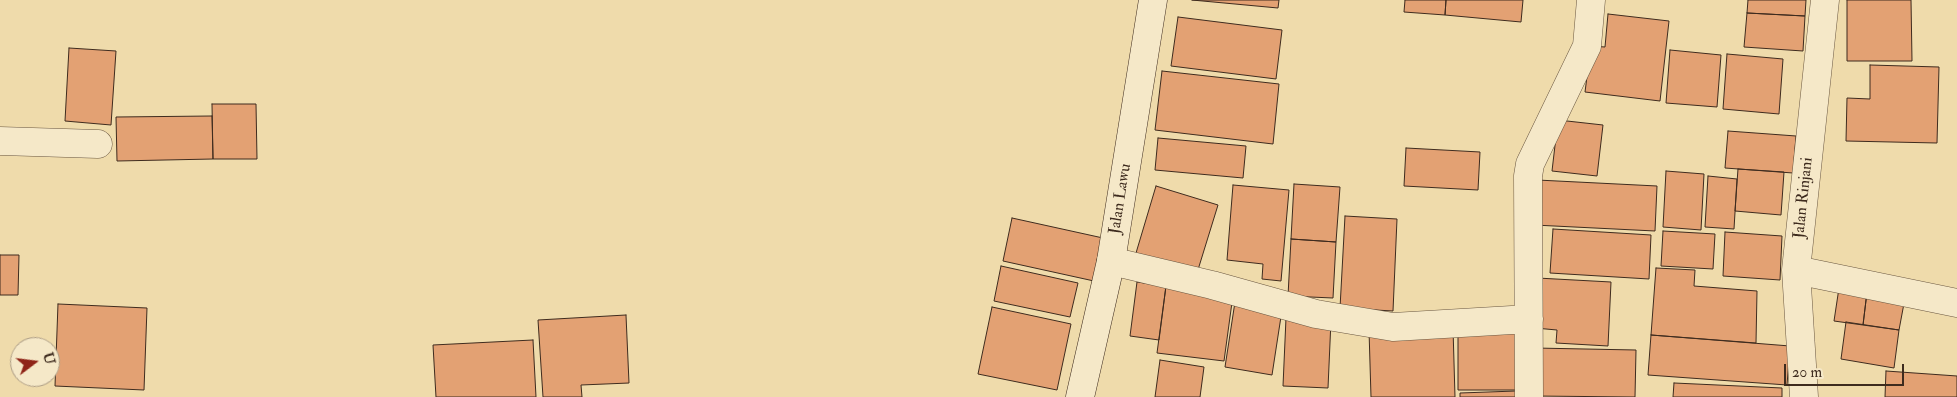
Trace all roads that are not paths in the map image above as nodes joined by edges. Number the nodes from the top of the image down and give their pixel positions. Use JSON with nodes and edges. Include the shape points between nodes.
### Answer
{"nodes":[{"id":1,"x":1153,"y":0,"type":"edge"},
{"id":2,"x":1590,"y":0,"type":"edge"},
{"id":3,"x":1825,"y":0,"type":"edge"},
{"id":4,"x":0,"y":141,"type":"edge"},
{"id":5,"x":98,"y":144,"type":"dead end"},
{"id":6,"x":1111,"y":261,"type":"junction"},
{"id":7,"x":1796,"y":270,"type":"junction"},
{"id":8,"x":1957,"y":303,"type":"edge"},
{"id":9,"x":1529,"y":319,"type":"junction"},
{"id":10,"x":1080,"y":397,"type":"edge"},
{"id":11,"x":1529,"y":397,"type":"edge"},
{"id":12,"x":1804,"y":397,"type":"edge"}],
"edges":[{"from":1,"to":6,"type":"street","name":"Jalan Lawu"},
{"from":2,"to":9,"type":"street","via":[[1587,46],[1530,164],[1527,189]]},
{"from":3,"to":7,"type":"street","name":"Jalan Rinjani"},
{"from":4,"to":5,"type":"street"},
{"from":6,"to":9,"type":"street","via":[[1316,314],[1393,327]]},
{"from":6,"to":10,"type":"street","name":"Jalan Lawu"},
{"from":7,"to":8,"type":"street"},
{"from":7,"to":12,"type":"street","name":"Jalan Rinjani"},
{"from":9,"to":11,"type":"street"}]}
